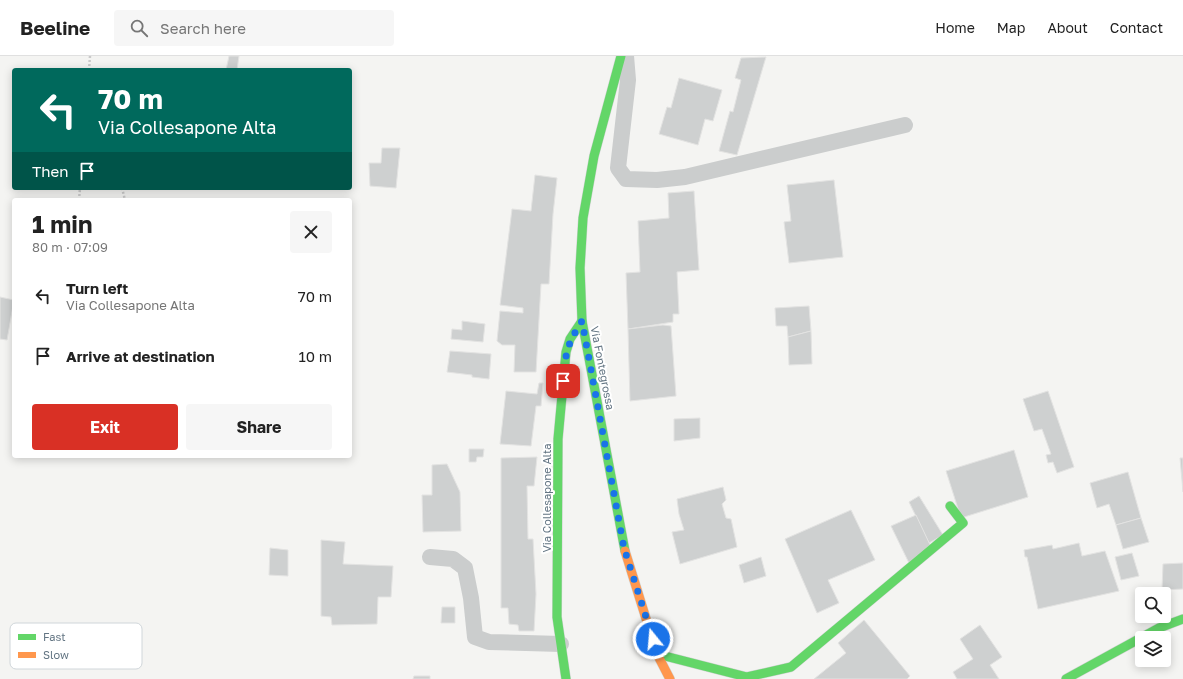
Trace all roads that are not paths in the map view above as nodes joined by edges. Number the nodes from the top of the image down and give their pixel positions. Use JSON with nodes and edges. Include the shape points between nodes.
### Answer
{"nodes":[{"id":1,"x":621,"y":56,"type":"edge"},
{"id":2,"x":626,"y":56,"type":"edge"},
{"id":3,"x":905,"y":125,"type":"dead end"},
{"id":4,"x":582,"y":321,"type":"junction"},
{"id":5,"x":950,"y":506,"type":"dead end"},
{"id":6,"x":430,"y":557,"type":"dead end"},
{"id":7,"x":1183,"y":619,"type":"edge"},
{"id":8,"x":561,"y":644,"type":"junction"},
{"id":9,"x":658,"y":654,"type":"junction"},
{"id":10,"x":566,"y":679,"type":"edge"},
{"id":11,"x":670,"y":679,"type":"edge"},
{"id":12,"x":1066,"y":679,"type":"edge"}],
"edges":[{"from":1,"to":4,"type":"street","name":"Via Fontegrossa","via":[[594,156],[583,218],[580,268]]},
{"from":2,"to":3,"type":"lane","via":[[628,80],[618,168],[626,179],[657,180],[685,177]]},
{"from":4,"to":8,"type":"street","name":"Via Collesapone Alta","via":[[570,339],[566,352],[558,439],[557,617]]},
{"from":4,"to":9,"type":"street","name":"Via Fontegrossa","via":[[624,548]]},
{"from":5,"to":9,"type":"street","via":[[963,523],[792,667],[747,676]]},
{"from":6,"to":8,"type":"lane","via":[[453,559],[465,568],[475,637],[489,642]]},
{"from":7,"to":12,"type":"street","via":[[1159,628]]},
{"from":8,"to":10,"type":"street","name":"Via Collesapone Alta"},
{"from":9,"to":11,"type":"street","name":"Via Fontegrossa"}]}
